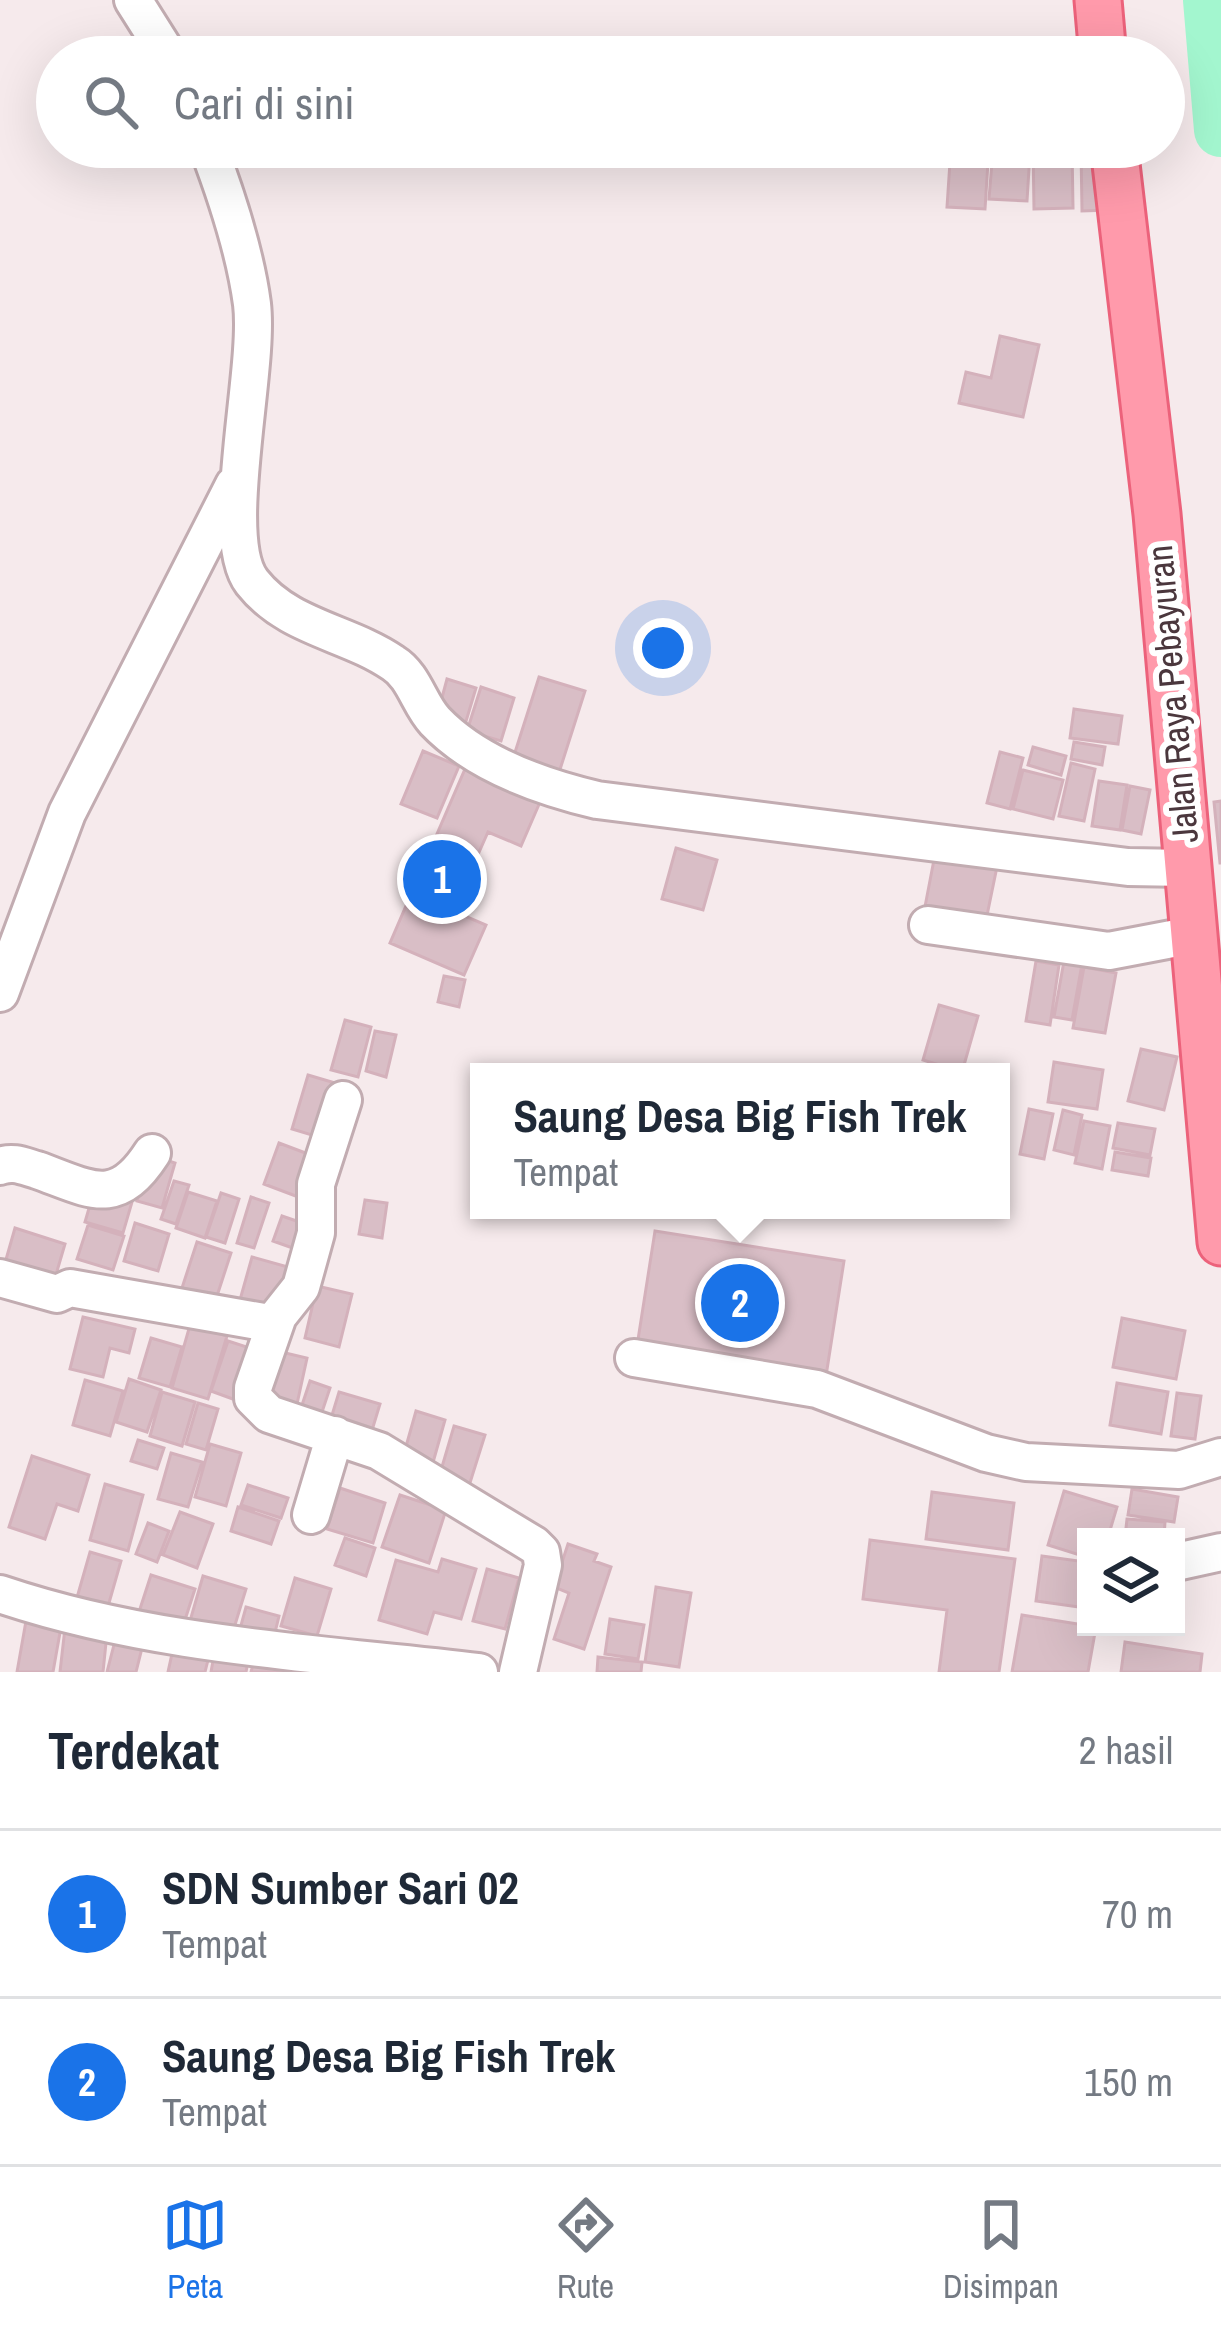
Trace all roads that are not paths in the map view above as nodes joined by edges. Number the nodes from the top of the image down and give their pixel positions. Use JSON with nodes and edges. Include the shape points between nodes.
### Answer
{"nodes":[{"id":1,"x":133,"y":0,"type":"edge"},
{"id":2,"x":1098,"y":0,"type":"edge"},
{"id":3,"x":156,"y":36,"type":"edge"},
{"id":4,"x":1101,"y":36,"type":"edge"},
{"id":5,"x":215,"y":168,"type":"edge"},
{"id":6,"x":1116,"y":168,"type":"edge"},
{"id":7,"x":240,"y":473,"type":"junction"},
{"id":8,"x":1187,"y":868,"type":"junction"},
{"id":9,"x":928,"y":925,"type":"dead end"},
{"id":10,"x":1193,"y":934,"type":"junction"},
{"id":11,"x":0,"y":993,"type":"edge"},
{"id":12,"x":343,"y":1100,"type":"dead end"},
{"id":13,"x":152,"y":1153,"type":"dead end"},
{"id":14,"x":0,"y":1166,"type":"edge"},
{"id":15,"x":1221,"y":1242,"type":"edge"},
{"id":16,"x":0,"y":1278,"type":"edge"},
{"id":17,"x":275,"y":1324,"type":"junction"},
{"id":18,"x":634,"y":1358,"type":"dead end"},
{"id":19,"x":335,"y":1435,"type":"junction"},
{"id":20,"x":1221,"y":1457,"type":"edge"},
{"id":21,"x":311,"y":1515,"type":"dead end"},
{"id":22,"x":1221,"y":1552,"type":"edge"},
{"id":23,"x":1185,"y":1560,"type":"edge"},
{"id":24,"x":0,"y":1594,"type":"edge"},
{"id":25,"x":479,"y":1672,"type":"edge"},
{"id":26,"x":518,"y":1672,"type":"edge"}],
"edges":[{"from":1,"to":3,"type":"street"},
{"from":2,"to":4,"type":"main road"},
{"from":5,"to":7,"type":"street","via":[[252,309]]},
{"from":6,"to":8,"type":"main road","name":"Jalan Raya Pebayuran"},
{"from":7,"to":8,"type":"street","via":[[238,546],[252,582],[308,624],[392,662],[435,721],[528,780],[597,800],[762,823]]},
{"from":7,"to":11,"type":"street","via":[[67,813]]},
{"from":8,"to":10,"type":"main road","name":"Jalan Raya Pebayuran"},
{"from":9,"to":10,"type":"street","via":[[1109,951]]},
{"from":10,"to":15,"type":"main road","name":"Jalan Raya Pebayuran"},
{"from":12,"to":17,"type":"street","via":[[316,1184],[316,1234],[302,1284]]},
{"from":13,"to":14,"type":"street","via":[[112,1191]]},
{"from":16,"to":17,"type":"street","via":[[57,1294],[70,1288]]},
{"from":17,"to":19,"type":"street","via":[[253,1398],[269,1414]]},
{"from":18,"to":20,"type":"street","via":[[817,1389],[1026,1462],[1179,1471]]},
{"from":19,"to":21,"type":"street"},
{"from":19,"to":26,"type":"street","via":[[402,1463],[541,1552]]},
{"from":22,"to":23,"type":"street"},
{"from":24,"to":25,"type":"street","via":[[204,1640]]}]}
